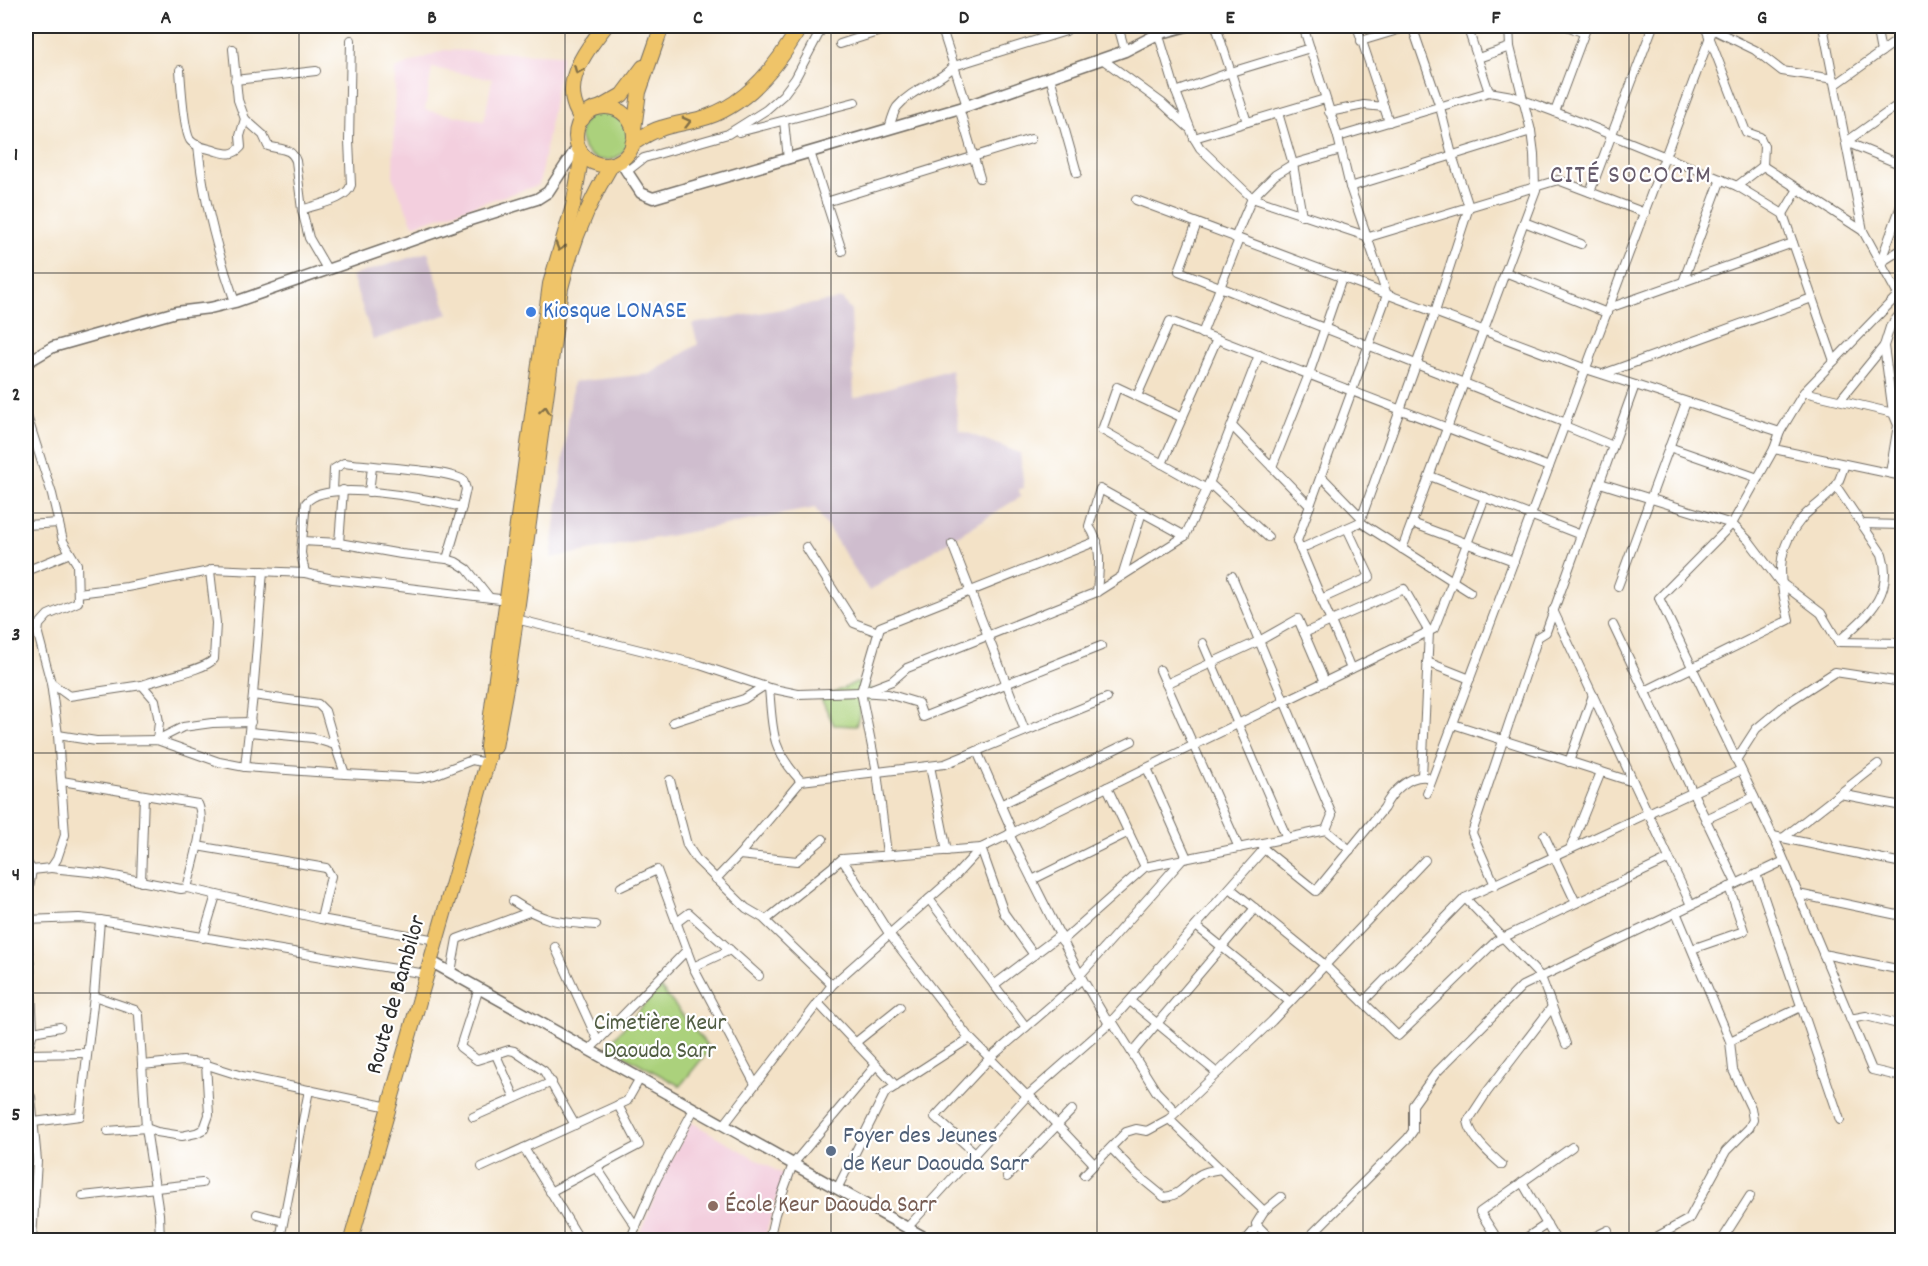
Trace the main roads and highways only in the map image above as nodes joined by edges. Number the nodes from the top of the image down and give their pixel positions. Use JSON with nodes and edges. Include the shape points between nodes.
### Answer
{"nodes":[{"id":1,"x":605,"y":26,"type":"edge"},
{"id":2,"x":662,"y":26,"type":"edge"},
{"id":3,"x":801,"y":26,"type":"edge"},
{"id":4,"x":649,"y":58,"type":"junction"},
{"id":5,"x":600,"y":107,"type":"junction"},
{"id":6,"x":582,"y":119,"type":"junction"},
{"id":7,"x":634,"y":137,"type":"junction"},
{"id":8,"x":580,"y":150,"type":"junction"},
{"id":9,"x":619,"y":166,"type":"junction"},
{"id":10,"x":487,"y":763,"type":"road end"},
{"id":11,"x":351,"y":1240,"type":"edge"}],
"edges":[{"from":1,"to":6,"type":"highway","one_way":true,"via":[[574,74],[574,109]]},
{"from":2,"to":4,"type":"main road"},
{"from":7,"to":3,"type":"highway","one_way":true,"via":[[706,117],[735,103],[771,70]]},
{"from":4,"to":5,"type":"main road","via":[[622,95]]},
{"from":4,"to":7,"type":"main road","via":[[636,101]]},
{"from":5,"to":6,"type":"main road"},
{"from":5,"to":7,"type":"main road","via":[[620,111],[631,122]]},
{"from":6,"to":8,"type":"main road","via":[[576,137]]},
{"from":7,"to":9,"type":"main road"},
{"from":8,"to":9,"type":"main road","via":[[594,162]]},
{"from":8,"to":9,"type":"main road","one_way":true,"via":[[573,206],[550,284],[489,729],[489,757],[500,723],[516,619],[561,288],[585,213]]},
{"from":10,"to":11,"type":"main road","name":"Route de Bambilor"}]}
